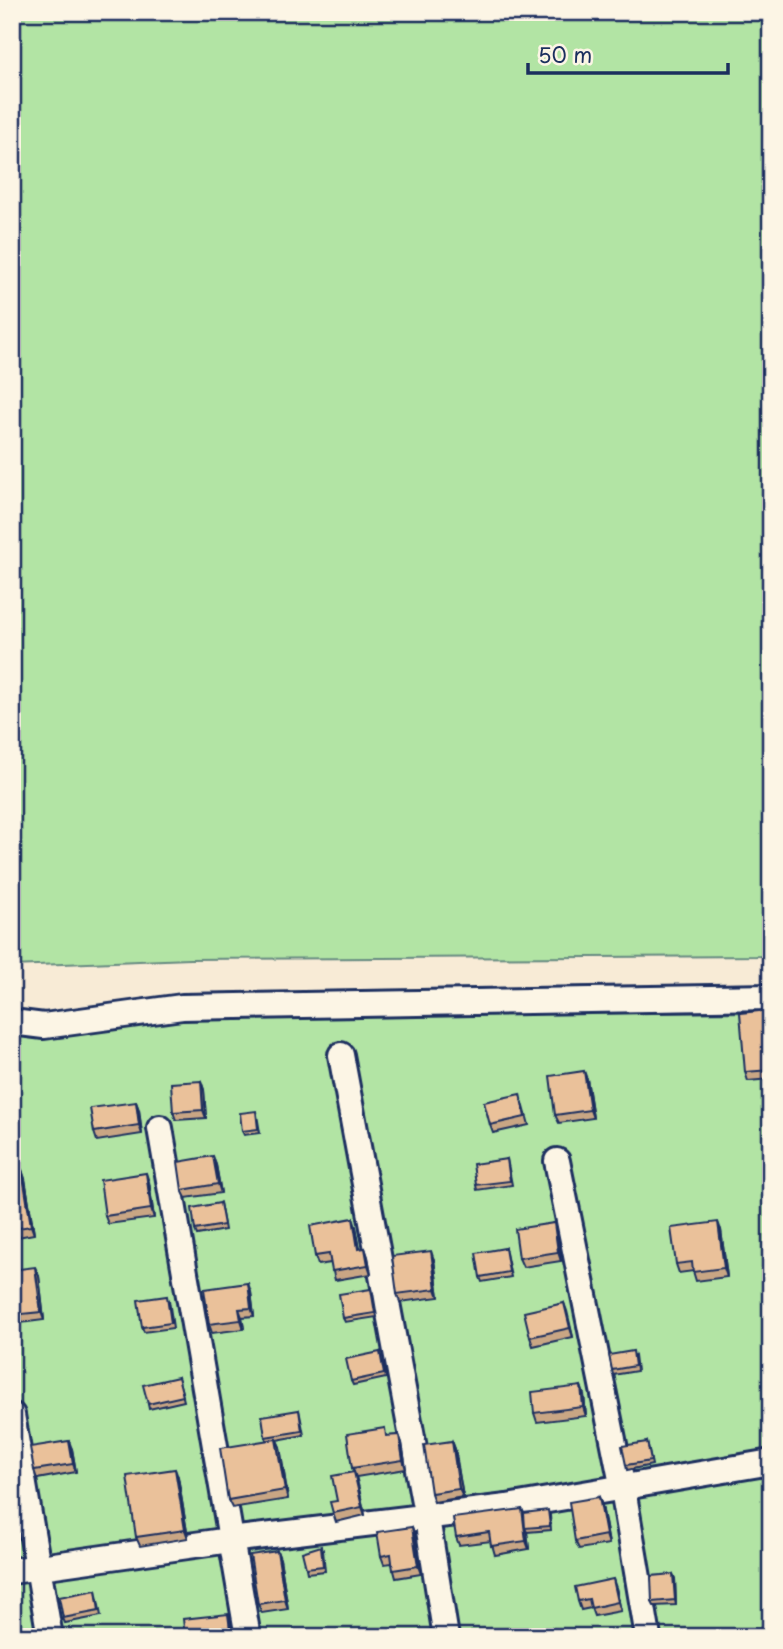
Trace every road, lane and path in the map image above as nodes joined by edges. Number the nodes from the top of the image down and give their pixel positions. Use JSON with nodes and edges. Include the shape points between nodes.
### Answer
{"nodes":[{"id":1,"x":771,"y":996,"type":"edge"},
{"id":2,"x":12,"y":1022,"type":"edge"},
{"id":3,"x":341,"y":1055,"type":"dead end"},
{"id":4,"x":160,"y":1128,"type":"dead end"},
{"id":5,"x":557,"y":1161,"type":"dead end"},
{"id":6,"x":12,"y":1415,"type":"edge"},
{"id":7,"x":771,"y":1462,"type":"edge"},
{"id":8,"x":623,"y":1489,"type":"junction"},
{"id":9,"x":427,"y":1517,"type":"junction"},
{"id":10,"x":230,"y":1540,"type":"junction"},
{"id":11,"x":38,"y":1567,"type":"junction"},
{"id":12,"x":12,"y":1572,"type":"edge"},
{"id":13,"x":50,"y":1637,"type":"edge"},
{"id":14,"x":248,"y":1637,"type":"edge"},
{"id":15,"x":446,"y":1637,"type":"edge"},
{"id":16,"x":648,"y":1637,"type":"edge"}],
"edges":[{"from":1,"to":2,"type":"street","via":[[182,1007],[44,1027]]},
{"from":3,"to":9,"type":"street"},
{"from":4,"to":10,"type":"street"},
{"from":5,"to":8,"type":"street"},
{"from":6,"to":11,"type":"street"},
{"from":7,"to":8,"type":"street"},
{"from":8,"to":9,"type":"street"},
{"from":8,"to":16,"type":"street"},
{"from":9,"to":10,"type":"street"},
{"from":9,"to":15,"type":"street"},
{"from":10,"to":11,"type":"street"},
{"from":10,"to":14,"type":"street"},
{"from":11,"to":12,"type":"street"},
{"from":11,"to":13,"type":"street"}]}
